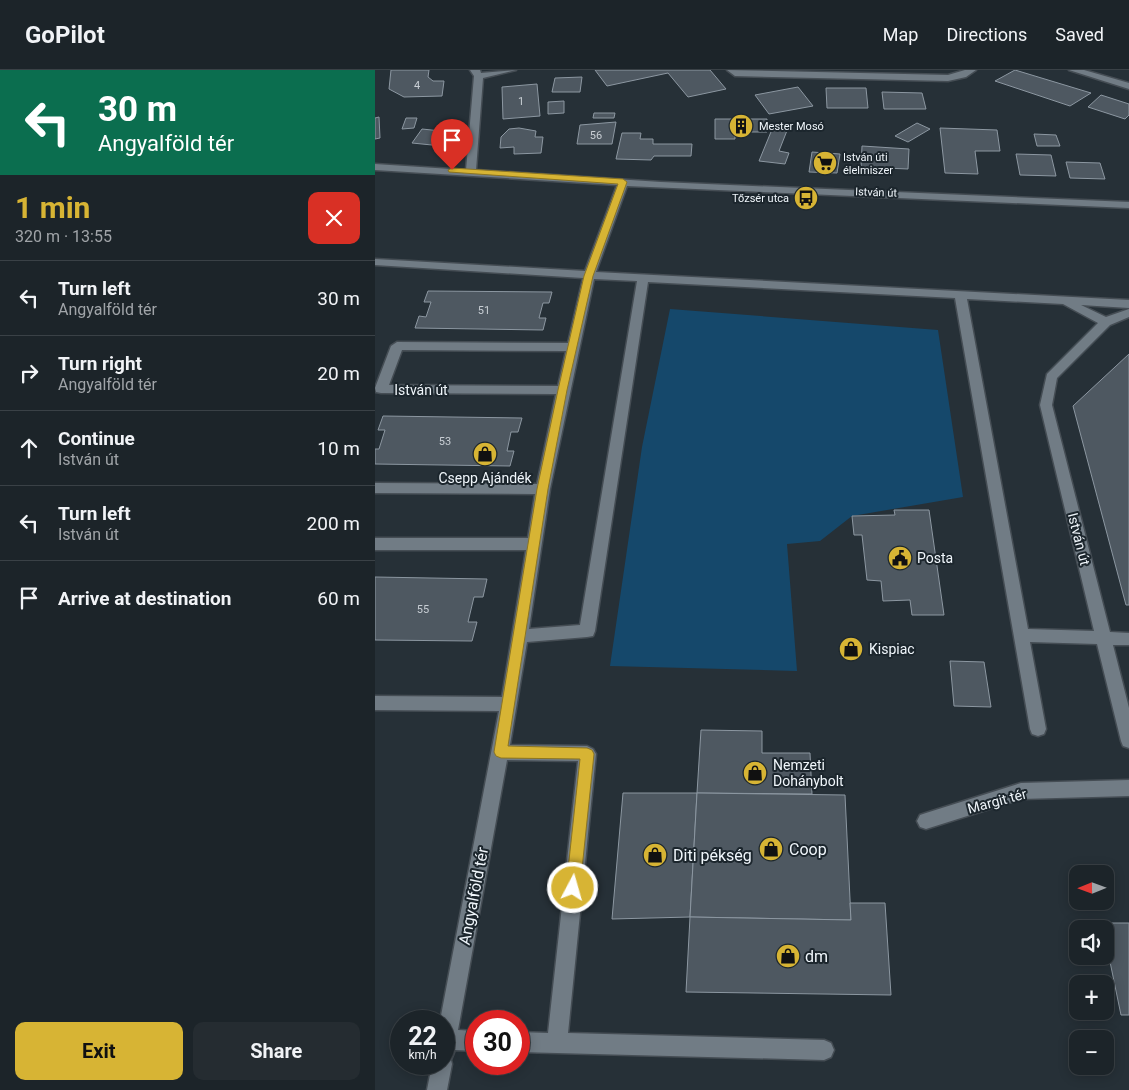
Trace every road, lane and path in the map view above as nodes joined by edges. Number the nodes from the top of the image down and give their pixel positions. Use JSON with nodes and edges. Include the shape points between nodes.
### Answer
{"nodes":[{"id":1,"x":511,"y":70,"type":"edge"},
{"id":2,"x":733,"y":70,"type":"edge"},
{"id":3,"x":971,"y":70,"type":"edge"},
{"id":4,"x":1074,"y":70,"type":"edge"},
{"id":5,"x":477,"y":73,"type":"edge"},
{"id":6,"x":1129,"y":86,"type":"edge"},
{"id":7,"x":375,"y":166,"type":"edge"},
{"id":8,"x":471,"y":172,"type":"junction"},
{"id":9,"x":623,"y":182,"type":"junction"},
{"id":10,"x":1129,"y":205,"type":"edge"},
{"id":11,"x":375,"y":262,"type":"edge"},
{"id":12,"x":589,"y":276,"type":"junction"},
{"id":13,"x":643,"y":279,"type":"junction"},
{"id":14,"x":960,"y":295,"type":"junction"},
{"id":15,"x":1063,"y":301,"type":"junction"},
{"id":16,"x":1129,"y":304,"type":"edge"},
{"id":17,"x":1129,"y":313,"type":"edge"},
{"id":18,"x":1106,"y":322,"type":"junction"},
{"id":19,"x":572,"y":347,"type":"junction"},
{"id":20,"x":563,"y":390,"type":"junction"},
{"id":21,"x":375,"y":488,"type":"edge"},
{"id":22,"x":543,"y":489,"type":"junction"},
{"id":23,"x":375,"y":544,"type":"edge"},
{"id":24,"x":534,"y":544,"type":"junction"},
{"id":25,"x":521,"y":636,"type":"junction"},
{"id":26,"x":1022,"y":636,"type":"junction"},
{"id":27,"x":1103,"y":638,"type":"junction"},
{"id":28,"x":1129,"y":639,"type":"edge"},
{"id":29,"x":375,"y":703,"type":"edge"},
{"id":30,"x":509,"y":704,"type":"junction"},
{"id":31,"x":1038,"y":729,"type":"dead end"},
{"id":32,"x":1129,"y":741,"type":"edge"},
{"id":33,"x":501,"y":752,"type":"junction"},
{"id":34,"x":1129,"y":788,"type":"edge"},
{"id":35,"x":926,"y":821,"type":"dead end"},
{"id":36,"x":452,"y":1010,"type":"edge"},
{"id":37,"x":530,"y":1042,"type":"edge"},
{"id":38,"x":557,"y":1042,"type":"junction"},
{"id":39,"x":824,"y":1050,"type":"dead end"},
{"id":40,"x":440,"y":1075,"type":"edge"},
{"id":41,"x":437,"y":1090,"type":"edge"}],
"edges":[{"from":1,"to":5,"type":"street"},
{"from":2,"to":3,"type":"street","via":[[735,74],[947,78]]},
{"from":4,"to":6,"type":"street"},
{"from":5,"to":8,"type":"street"},
{"from":7,"to":8,"type":"street","name":"István út"},
{"from":8,"to":9,"type":"street","name":"István út"},
{"from":9,"to":10,"type":"street","name":"István út"},
{"from":9,"to":12,"type":"street"},
{"from":11,"to":12,"type":"street"},
{"from":12,"to":13,"type":"street"},
{"from":12,"to":19,"type":"street"},
{"from":13,"to":14,"type":"street"},
{"from":13,"to":25,"type":"street","via":[[587,631]]},
{"from":14,"to":15,"type":"street"},
{"from":14,"to":26,"type":"street"},
{"from":15,"to":16,"type":"street"},
{"from":15,"to":18,"type":"street"},
{"from":17,"to":18,"type":"street","name":"István út"},
{"from":18,"to":27,"type":"street","name":"István út","via":[[1051,377],[1046,405]]},
{"from":19,"to":20,"type":"street"},
{"from":19,"to":20,"type":"street","name":"István út","via":[[397,346],[381,389]]},
{"from":20,"to":22,"type":"street"},
{"from":21,"to":22,"type":"street"},
{"from":22,"to":24,"type":"street"},
{"from":23,"to":24,"type":"street"},
{"from":24,"to":25,"type":"street"},
{"from":25,"to":30,"type":"street"},
{"from":26,"to":27,"type":"street"},
{"from":26,"to":31,"type":"street"},
{"from":27,"to":28,"type":"street"},
{"from":27,"to":32,"type":"street","name":"István út"},
{"from":29,"to":30,"type":"street"},
{"from":30,"to":33,"type":"street","name":"Angyalföld tér"},
{"from":33,"to":36,"type":"street","name":"Angyalföld tér"},
{"from":33,"to":38,"type":"street","via":[[587,754]]},
{"from":34,"to":35,"type":"street","name":"Margit tér","via":[[1021,791]]},
{"from":37,"to":38,"type":"street"},
{"from":38,"to":39,"type":"street"},
{"from":40,"to":41,"type":"street"}]}
